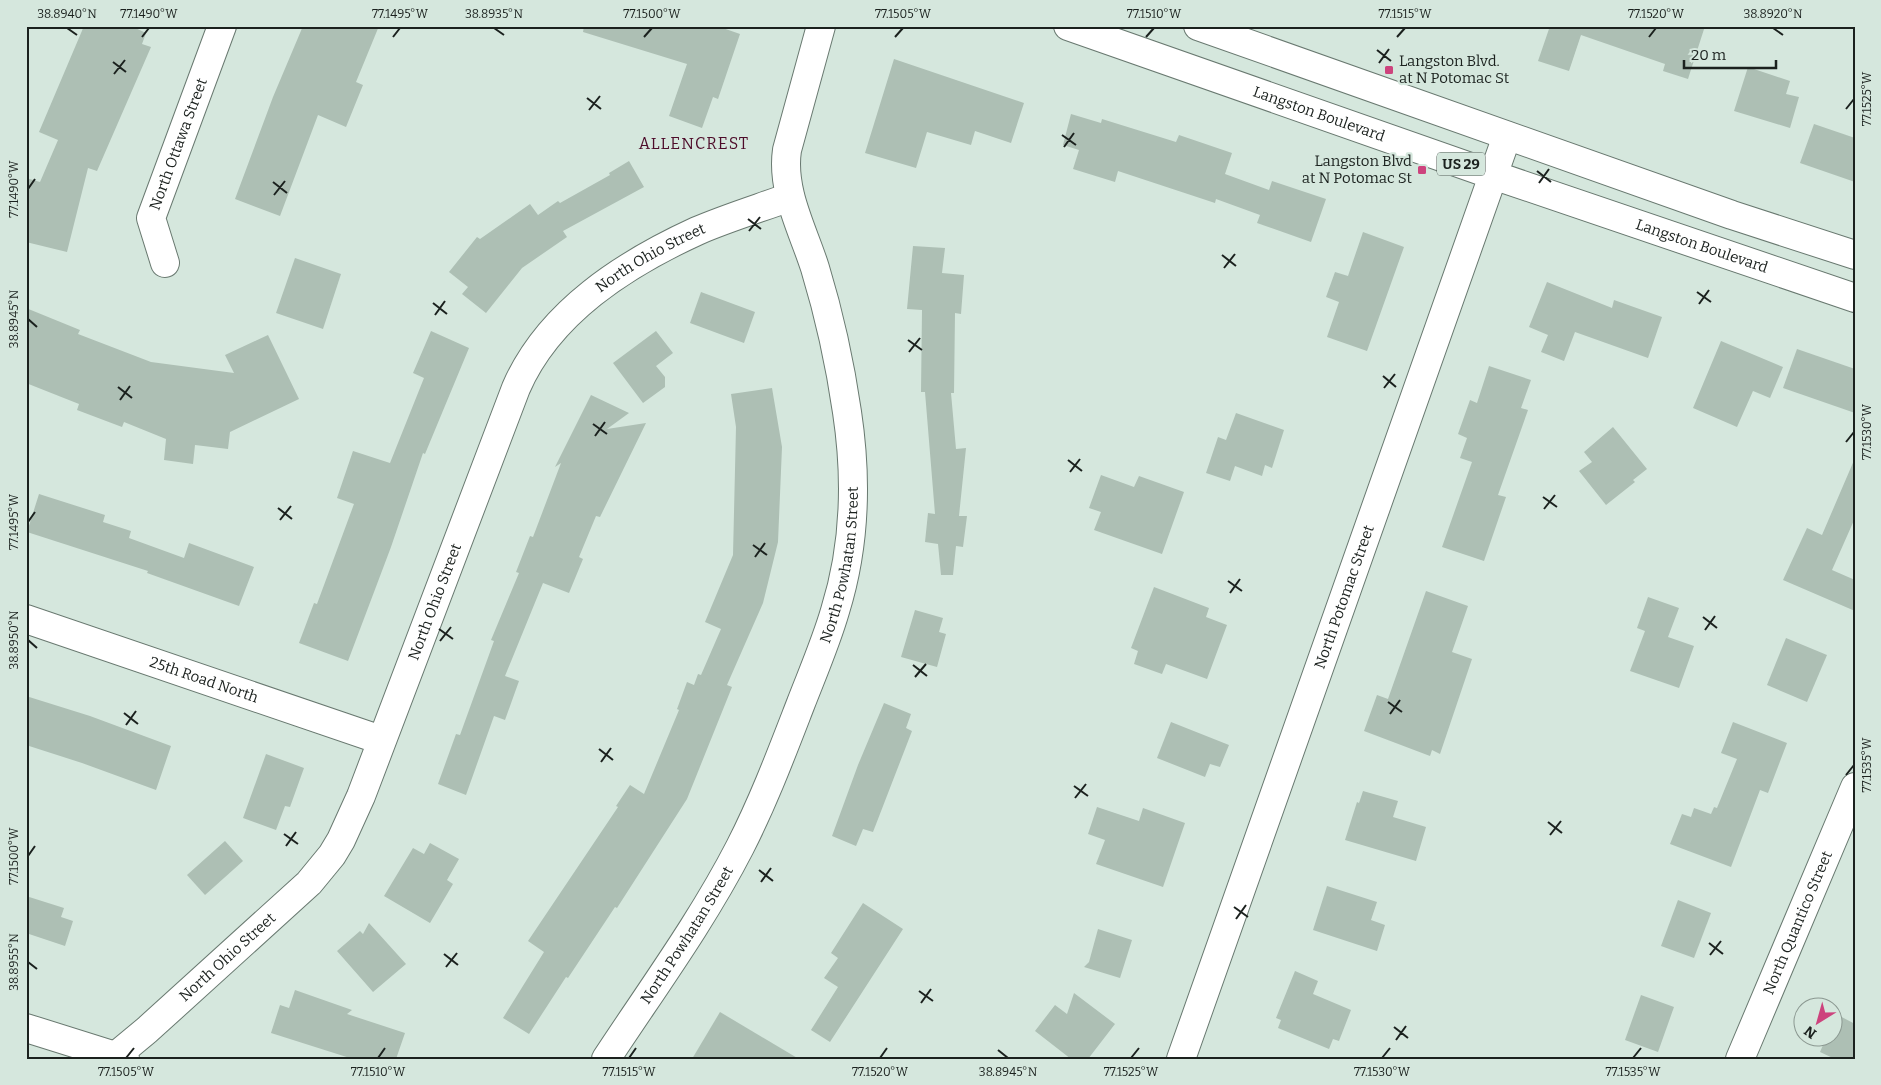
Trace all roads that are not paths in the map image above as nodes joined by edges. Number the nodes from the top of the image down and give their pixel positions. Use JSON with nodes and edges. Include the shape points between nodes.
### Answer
{"nodes":[{"id":1,"x":222,"y":26,"type":"edge"},
{"id":2,"x":820,"y":26,"type":"edge"},
{"id":3,"x":1068,"y":26,"type":"edge"},
{"id":4,"x":1198,"y":26,"type":"edge"},
{"id":5,"x":1507,"y":136,"type":"junction"},
{"id":6,"x":1493,"y":175,"type":"junction"},
{"id":7,"x":790,"y":196,"type":"junction"},
{"id":8,"x":1855,"y":255,"type":"edge"},
{"id":9,"x":165,"y":262,"type":"dead end"},
{"id":10,"x":1855,"y":298,"type":"edge"},
{"id":11,"x":26,"y":618,"type":"edge"},
{"id":12,"x":381,"y":740,"type":"junction"},
{"id":13,"x":1855,"y":787,"type":"edge"},
{"id":14,"x":26,"y":1028,"type":"edge"},
{"id":15,"x":118,"y":1058,"type":"edge"},
{"id":16,"x":606,"y":1059,"type":"edge"},
{"id":17,"x":1181,"y":1059,"type":"edge"},
{"id":18,"x":1740,"y":1059,"type":"edge"}],
"edges":[{"from":1,"to":9,"type":"street","name":"North Ottawa Street","via":[[151,218]]},
{"from":2,"to":7,"type":"street","name":"North Powhatan Street","via":[[787,150],[785,168]]},
{"from":3,"to":6,"type":"street","name":"Langston Boulevard","number":"US 29"},
{"from":4,"to":5,"type":"street"},
{"from":5,"to":6,"type":"street","name":"North Potomac Street"},
{"from":5,"to":8,"type":"street"},
{"from":6,"to":10,"type":"street","name":"Langston Boulevard","number":"US 29"},
{"from":6,"to":17,"type":"street","name":"North Potomac Street"},
{"from":7,"to":12,"type":"street","name":"North Ohio Street","via":[[700,230],[625,270],[584,300],[539,349],[514,394]]},
{"from":7,"to":16,"type":"street","name":"North Powhatan Street","via":[[824,298],[841,377],[852,473],[850,546],[836,610],[753,821],[710,899]]},
{"from":11,"to":12,"type":"street","name":"25th Road North"},
{"from":12,"to":15,"type":"street","name":"North Ohio Street","via":[[348,827],[316,876]]},
{"from":13,"to":18,"type":"street","name":"North Quantico Street"},
{"from":14,"to":15,"type":"street"}]}
